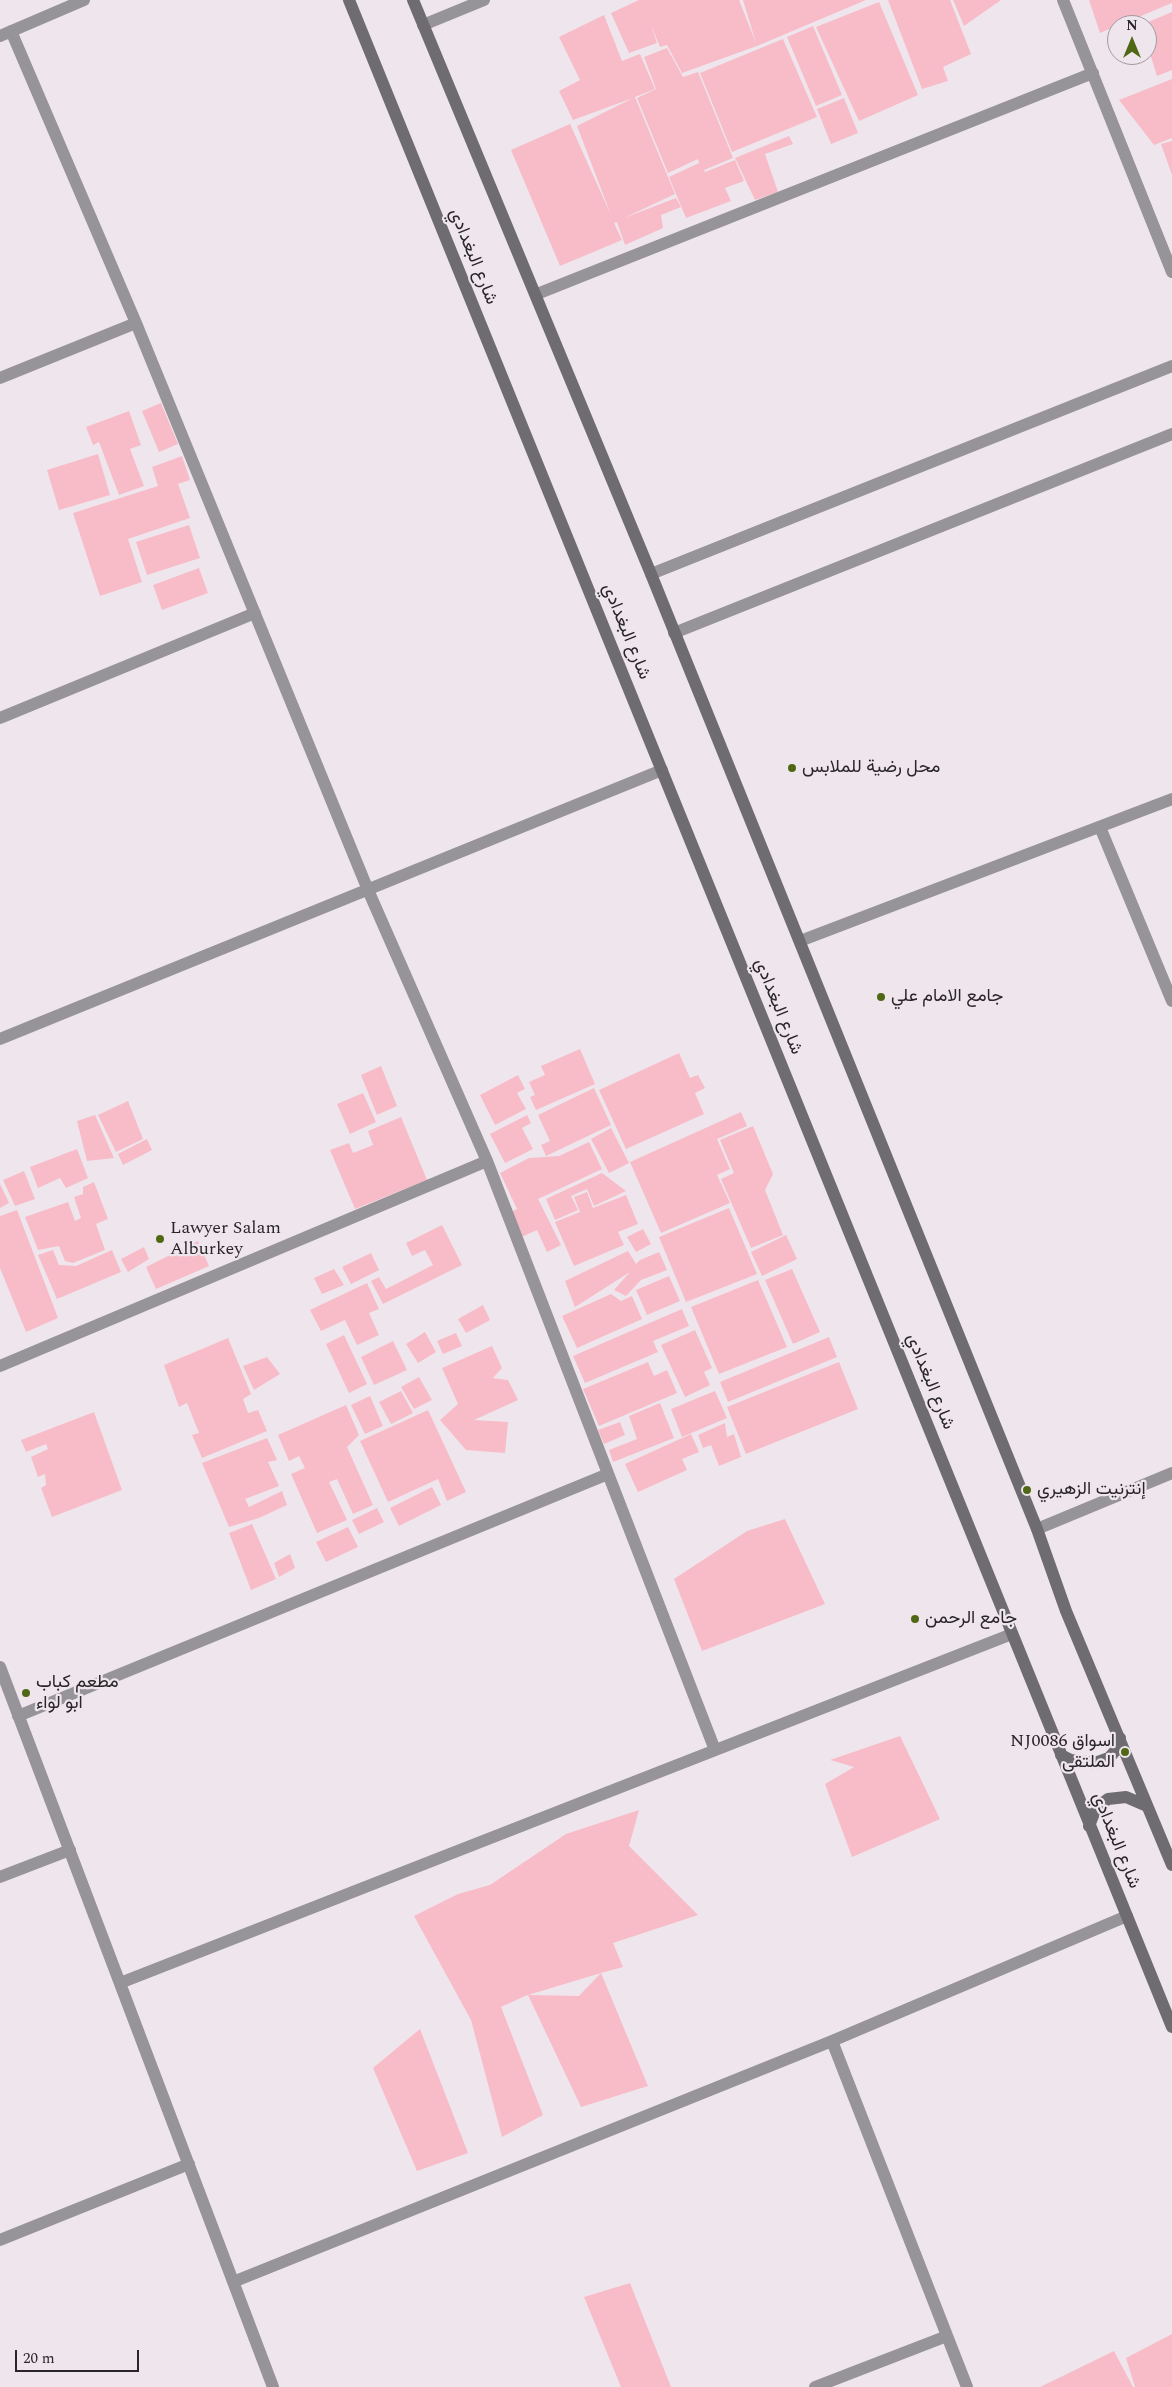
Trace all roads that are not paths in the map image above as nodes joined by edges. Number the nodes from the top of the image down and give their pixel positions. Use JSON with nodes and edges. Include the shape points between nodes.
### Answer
{"nodes":[{"id":1,"x":84,"y":0,"type":"edge"},
{"id":2,"x":349,"y":0,"type":"edge"},
{"id":3,"x":413,"y":0,"type":"edge"},
{"id":4,"x":484,"y":0,"type":"edge"},
{"id":5,"x":1063,"y":0,"type":"edge"},
{"id":6,"x":423,"y":25,"type":"junction"},
{"id":7,"x":5,"y":33,"type":"edge"},
{"id":8,"x":1093,"y":73,"type":"junction"},
{"id":9,"x":1172,"y":272,"type":"edge"},
{"id":10,"x":537,"y":294,"type":"junction"},
{"id":11,"x":136,"y":323,"type":"junction"},
{"id":12,"x":1172,"y":366,"type":"edge"},
{"id":13,"x":0,"y":378,"type":"edge"},
{"id":14,"x":1172,"y":434,"type":"edge"},
{"id":15,"x":651,"y":574,"type":"junction"},
{"id":16,"x":255,"y":613,"type":"junction"},
{"id":17,"x":674,"y":632,"type":"junction"},
{"id":18,"x":0,"y":718,"type":"edge"},
{"id":19,"x":662,"y":770,"type":"junction"},
{"id":20,"x":1172,"y":799,"type":"edge"},
{"id":21,"x":1100,"y":827,"type":"junction"},
{"id":22,"x":368,"y":890,"type":"junction"},
{"id":23,"x":800,"y":941,"type":"junction"},
{"id":24,"x":1172,"y":1002,"type":"edge"},
{"id":25,"x":0,"y":1039,"type":"edge"},
{"id":26,"x":487,"y":1161,"type":"junction"},
{"id":27,"x":0,"y":1366,"type":"edge"},
{"id":28,"x":1172,"y":1473,"type":"edge"},
{"id":29,"x":608,"y":1474,"type":"junction"},
{"id":30,"x":1037,"y":1529,"type":"junction"},
{"id":31,"x":1012,"y":1634,"type":"junction"},
{"id":32,"x":0,"y":1667,"type":"edge"},
{"id":33,"x":18,"y":1716,"type":"junction"},
{"id":34,"x":1120,"y":1738,"type":"junction"},
{"id":35,"x":715,"y":1750,"type":"junction"},
{"id":36,"x":1061,"y":1755,"type":"junction"},
{"id":37,"x":1147,"y":1806,"type":"junction"},
{"id":38,"x":1089,"y":1826,"type":"junction"},
{"id":39,"x":70,"y":1850,"type":"junction"},
{"id":40,"x":1172,"y":1865,"type":"edge"},
{"id":41,"x":0,"y":1877,"type":"edge"},
{"id":42,"x":1127,"y":1916,"type":"junction"},
{"id":43,"x":120,"y":1983,"type":"junction"},
{"id":44,"x":1172,"y":2028,"type":"edge"},
{"id":45,"x":832,"y":2041,"type":"junction"},
{"id":46,"x":189,"y":2164,"type":"junction"},
{"id":47,"x":0,"y":2240,"type":"edge"},
{"id":48,"x":233,"y":2282,"type":"junction"},
{"id":49,"x":947,"y":2336,"type":"junction"},
{"id":50,"x":274,"y":2387,"type":"edge"},
{"id":51,"x":815,"y":2387,"type":"edge"},
{"id":52,"x":967,"y":2387,"type":"edge"}],
"edges":[{"from":1,"to":7,"type":"street"},
{"from":2,"to":19,"type":"street","name":"شارع البغدادي"},
{"from":3,"to":6,"type":"street"},
{"from":4,"to":6,"type":"street"},
{"from":5,"to":8,"type":"street"},
{"from":6,"to":10,"type":"street"},
{"from":7,"to":11,"type":"street"},
{"from":8,"to":9,"type":"street"},
{"from":8,"to":10,"type":"street"},
{"from":10,"to":15,"type":"street"},
{"from":11,"to":13,"type":"street"},
{"from":11,"to":16,"type":"street"},
{"from":12,"to":15,"type":"street"},
{"from":14,"to":17,"type":"street"},
{"from":15,"to":17,"type":"street"},
{"from":16,"to":18,"type":"street"},
{"from":16,"to":22,"type":"street"},
{"from":17,"to":23,"type":"street"},
{"from":19,"to":22,"type":"street"},
{"from":19,"to":31,"type":"street","name":"شارع البغدادي"},
{"from":20,"to":21,"type":"street"},
{"from":21,"to":23,"type":"street"},
{"from":21,"to":24,"type":"street"},
{"from":22,"to":25,"type":"street"},
{"from":22,"to":26,"type":"street"},
{"from":23,"to":30,"type":"street"},
{"from":26,"to":27,"type":"street"},
{"from":26,"to":29,"type":"street"},
{"from":28,"to":30,"type":"street"},
{"from":29,"to":33,"type":"street"},
{"from":29,"to":35,"type":"street"},
{"from":30,"to":34,"type":"street","via":[[1066,1611]]},
{"from":31,"to":35,"type":"street"},
{"from":31,"to":36,"type":"street","name":"شارع البغدادي"},
{"from":32,"to":33,"type":"street"},
{"from":33,"to":39,"type":"street"},
{"from":34,"to":36,"type":"street","via":[[1109,1758],[1095,1763],[1071,1760]]},
{"from":34,"to":37,"type":"street"},
{"from":35,"to":43,"type":"street"},
{"from":36,"to":38,"type":"street","name":"شارع البغدادي"},
{"from":37,"to":38,"type":"street","via":[[1126,1797],[1108,1799],[1096,1808]]},
{"from":37,"to":40,"type":"street"},
{"from":38,"to":42,"type":"street","name":"شارع البغدادي"},
{"from":39,"to":41,"type":"street"},
{"from":39,"to":43,"type":"street"},
{"from":42,"to":44,"type":"street","name":"شارع البغدادي"},
{"from":42,"to":45,"type":"street"},
{"from":43,"to":46,"type":"street"},
{"from":45,"to":48,"type":"street"},
{"from":45,"to":49,"type":"street"},
{"from":46,"to":47,"type":"street"},
{"from":46,"to":48,"type":"street"},
{"from":48,"to":50,"type":"street"},
{"from":49,"to":51,"type":"street"},
{"from":49,"to":52,"type":"street"}]}
